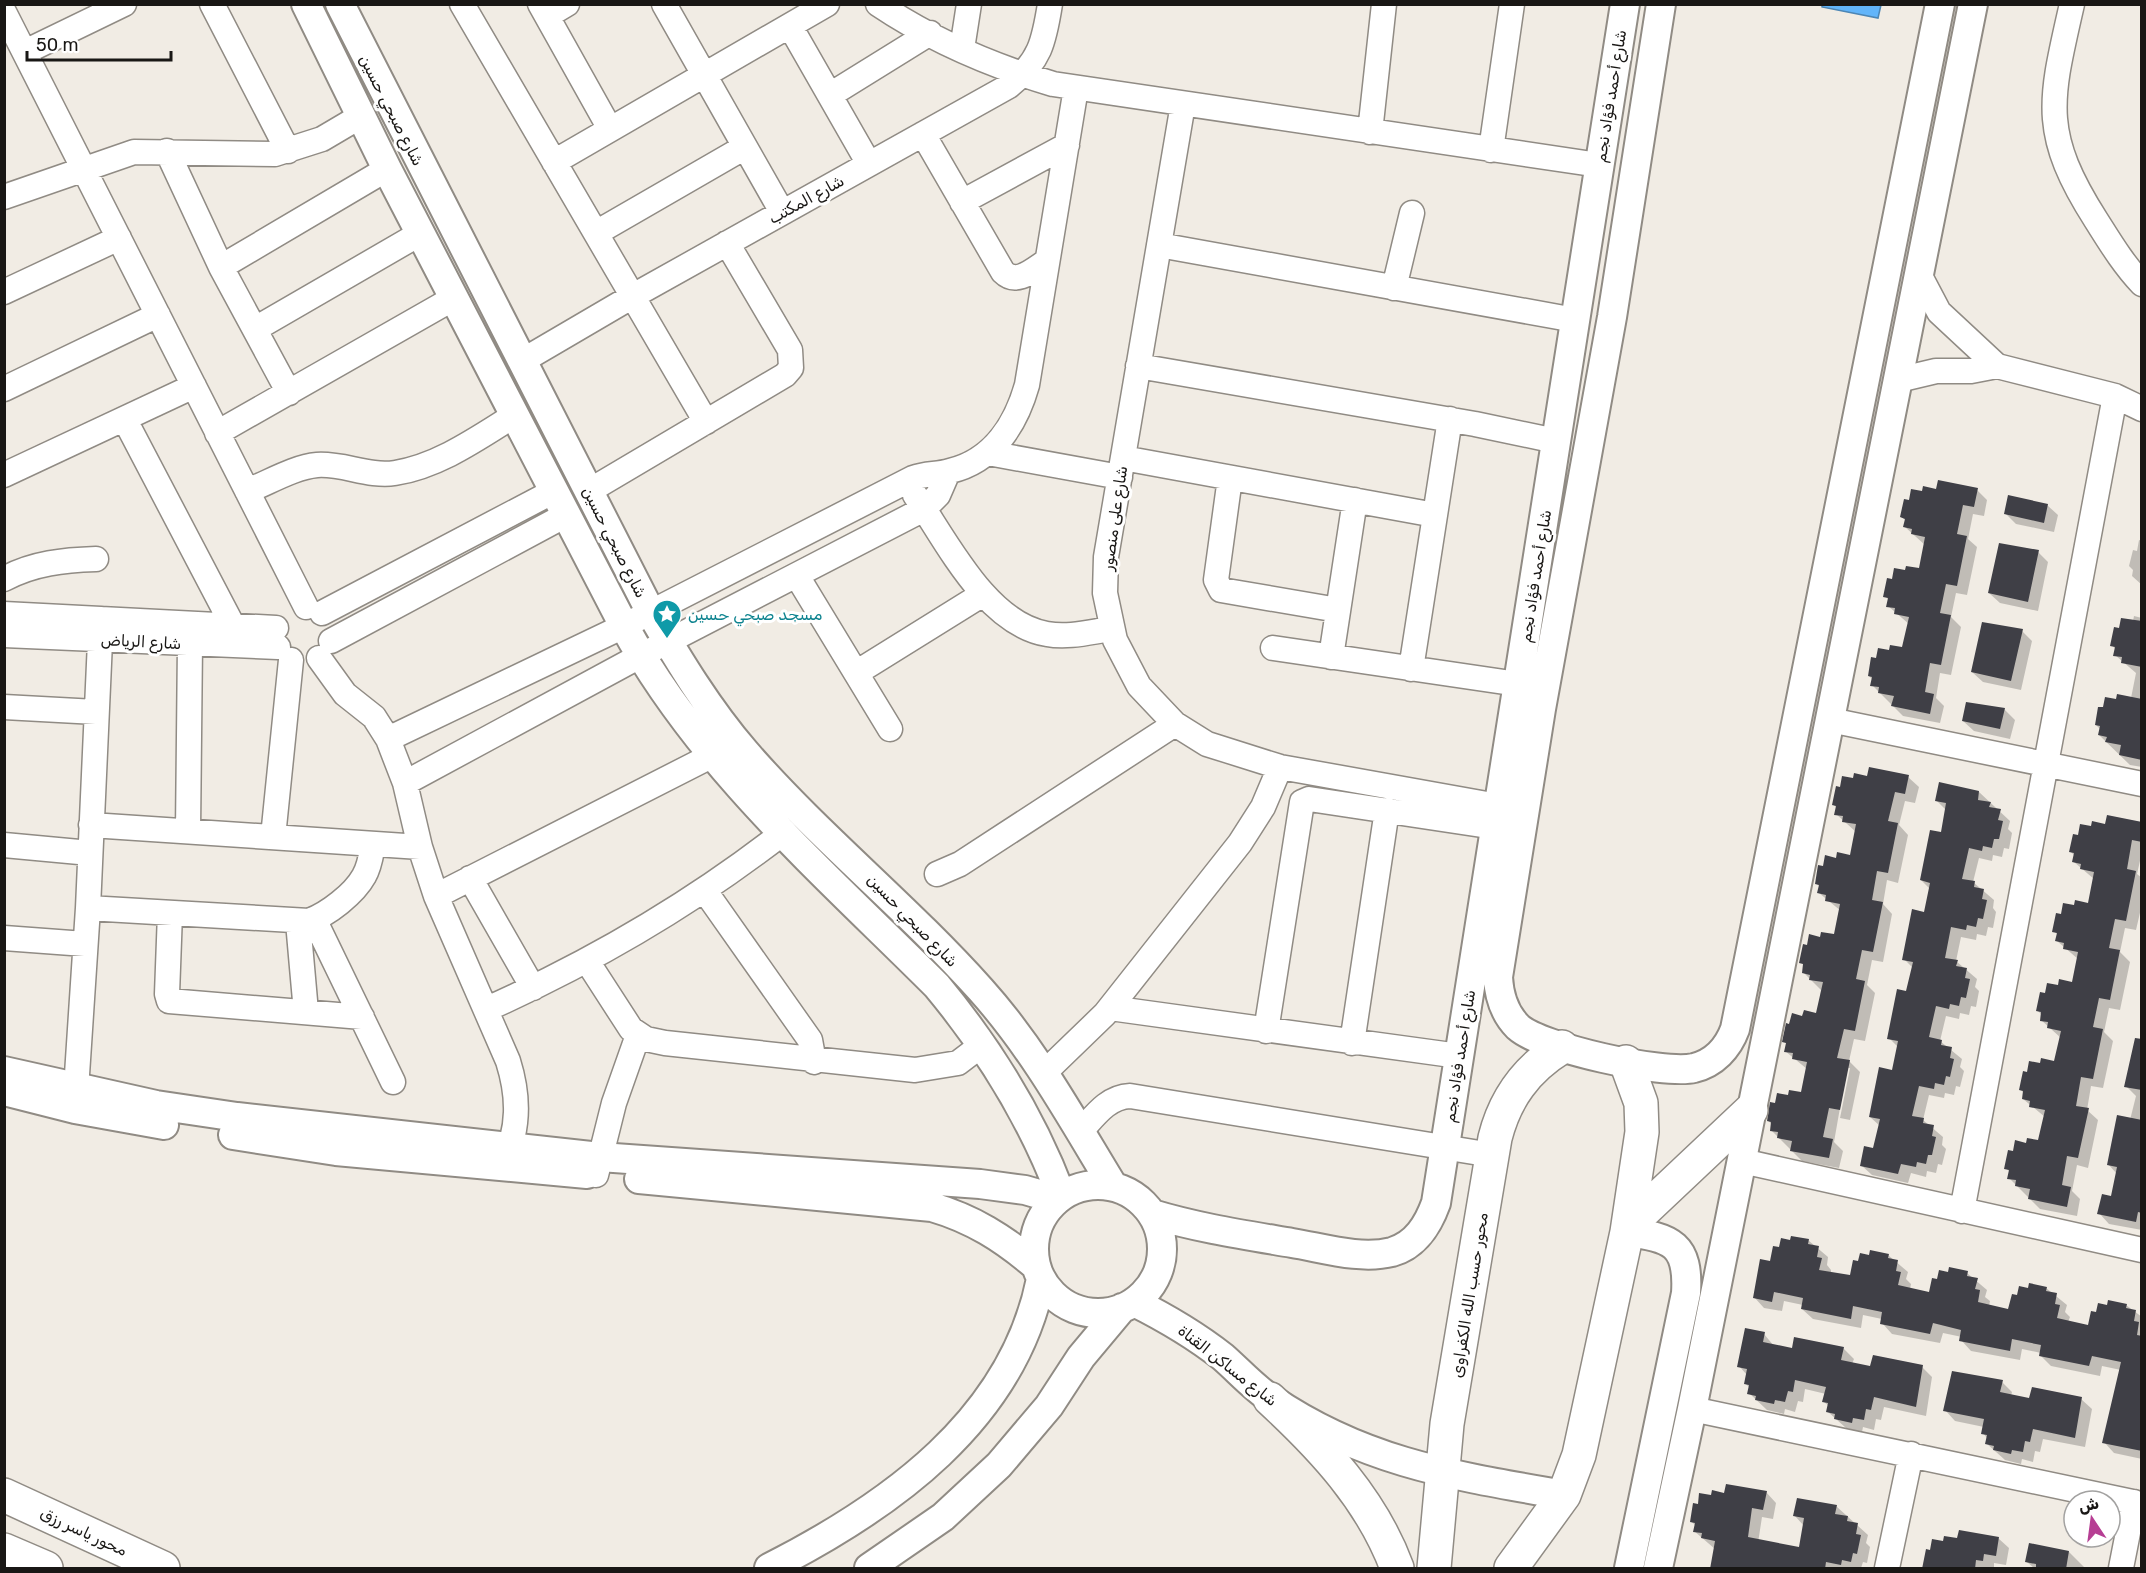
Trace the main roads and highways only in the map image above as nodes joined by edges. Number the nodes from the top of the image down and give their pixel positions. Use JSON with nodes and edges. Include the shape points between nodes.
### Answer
{"nodes":[{"id":1,"x":1562,"y":1047,"type":"road end"},
{"id":2,"x":1626,"y":1062,"type":"road end"},
{"id":3,"x":1751,"y":1110,"type":"road end"},
{"id":4,"x":1628,"y":1228,"type":"junction"},
{"id":5,"x":1270,"y":1399,"type":"road end"},
{"id":6,"x":4,"y":1495,"type":"edge"},
{"id":7,"x":4,"y":1550,"type":"edge"},
{"id":8,"x":46,"y":1569,"type":"edge"},
{"id":9,"x":163,"y":1569,"type":"edge"},
{"id":10,"x":1397,"y":1569,"type":"edge"},
{"id":11,"x":1434,"y":1569,"type":"edge"},
{"id":12,"x":1511,"y":1569,"type":"edge"}],
"edges":[{"from":1,"to":11,"type":"main road","name":"محور حسب الله الكفراوى","via":[[1534,1066],[1513,1092],[1499,1122],[1447,1424]]},
{"from":2,"to":4,"type":"main road","via":[[1638,1089],[1642,1118]]},
{"from":3,"to":4,"type":"main road"},
{"from":4,"to":12,"type":"main road","via":[[1579,1455],[1564,1495]]},
{"from":5,"to":10,"type":"main road","via":[[1323,1449],[1344,1476],[1381,1533]]},
{"from":6,"to":9,"type":"main road","name":"محور ياسر رزق"},
{"from":7,"to":8,"type":"main road"}]}
